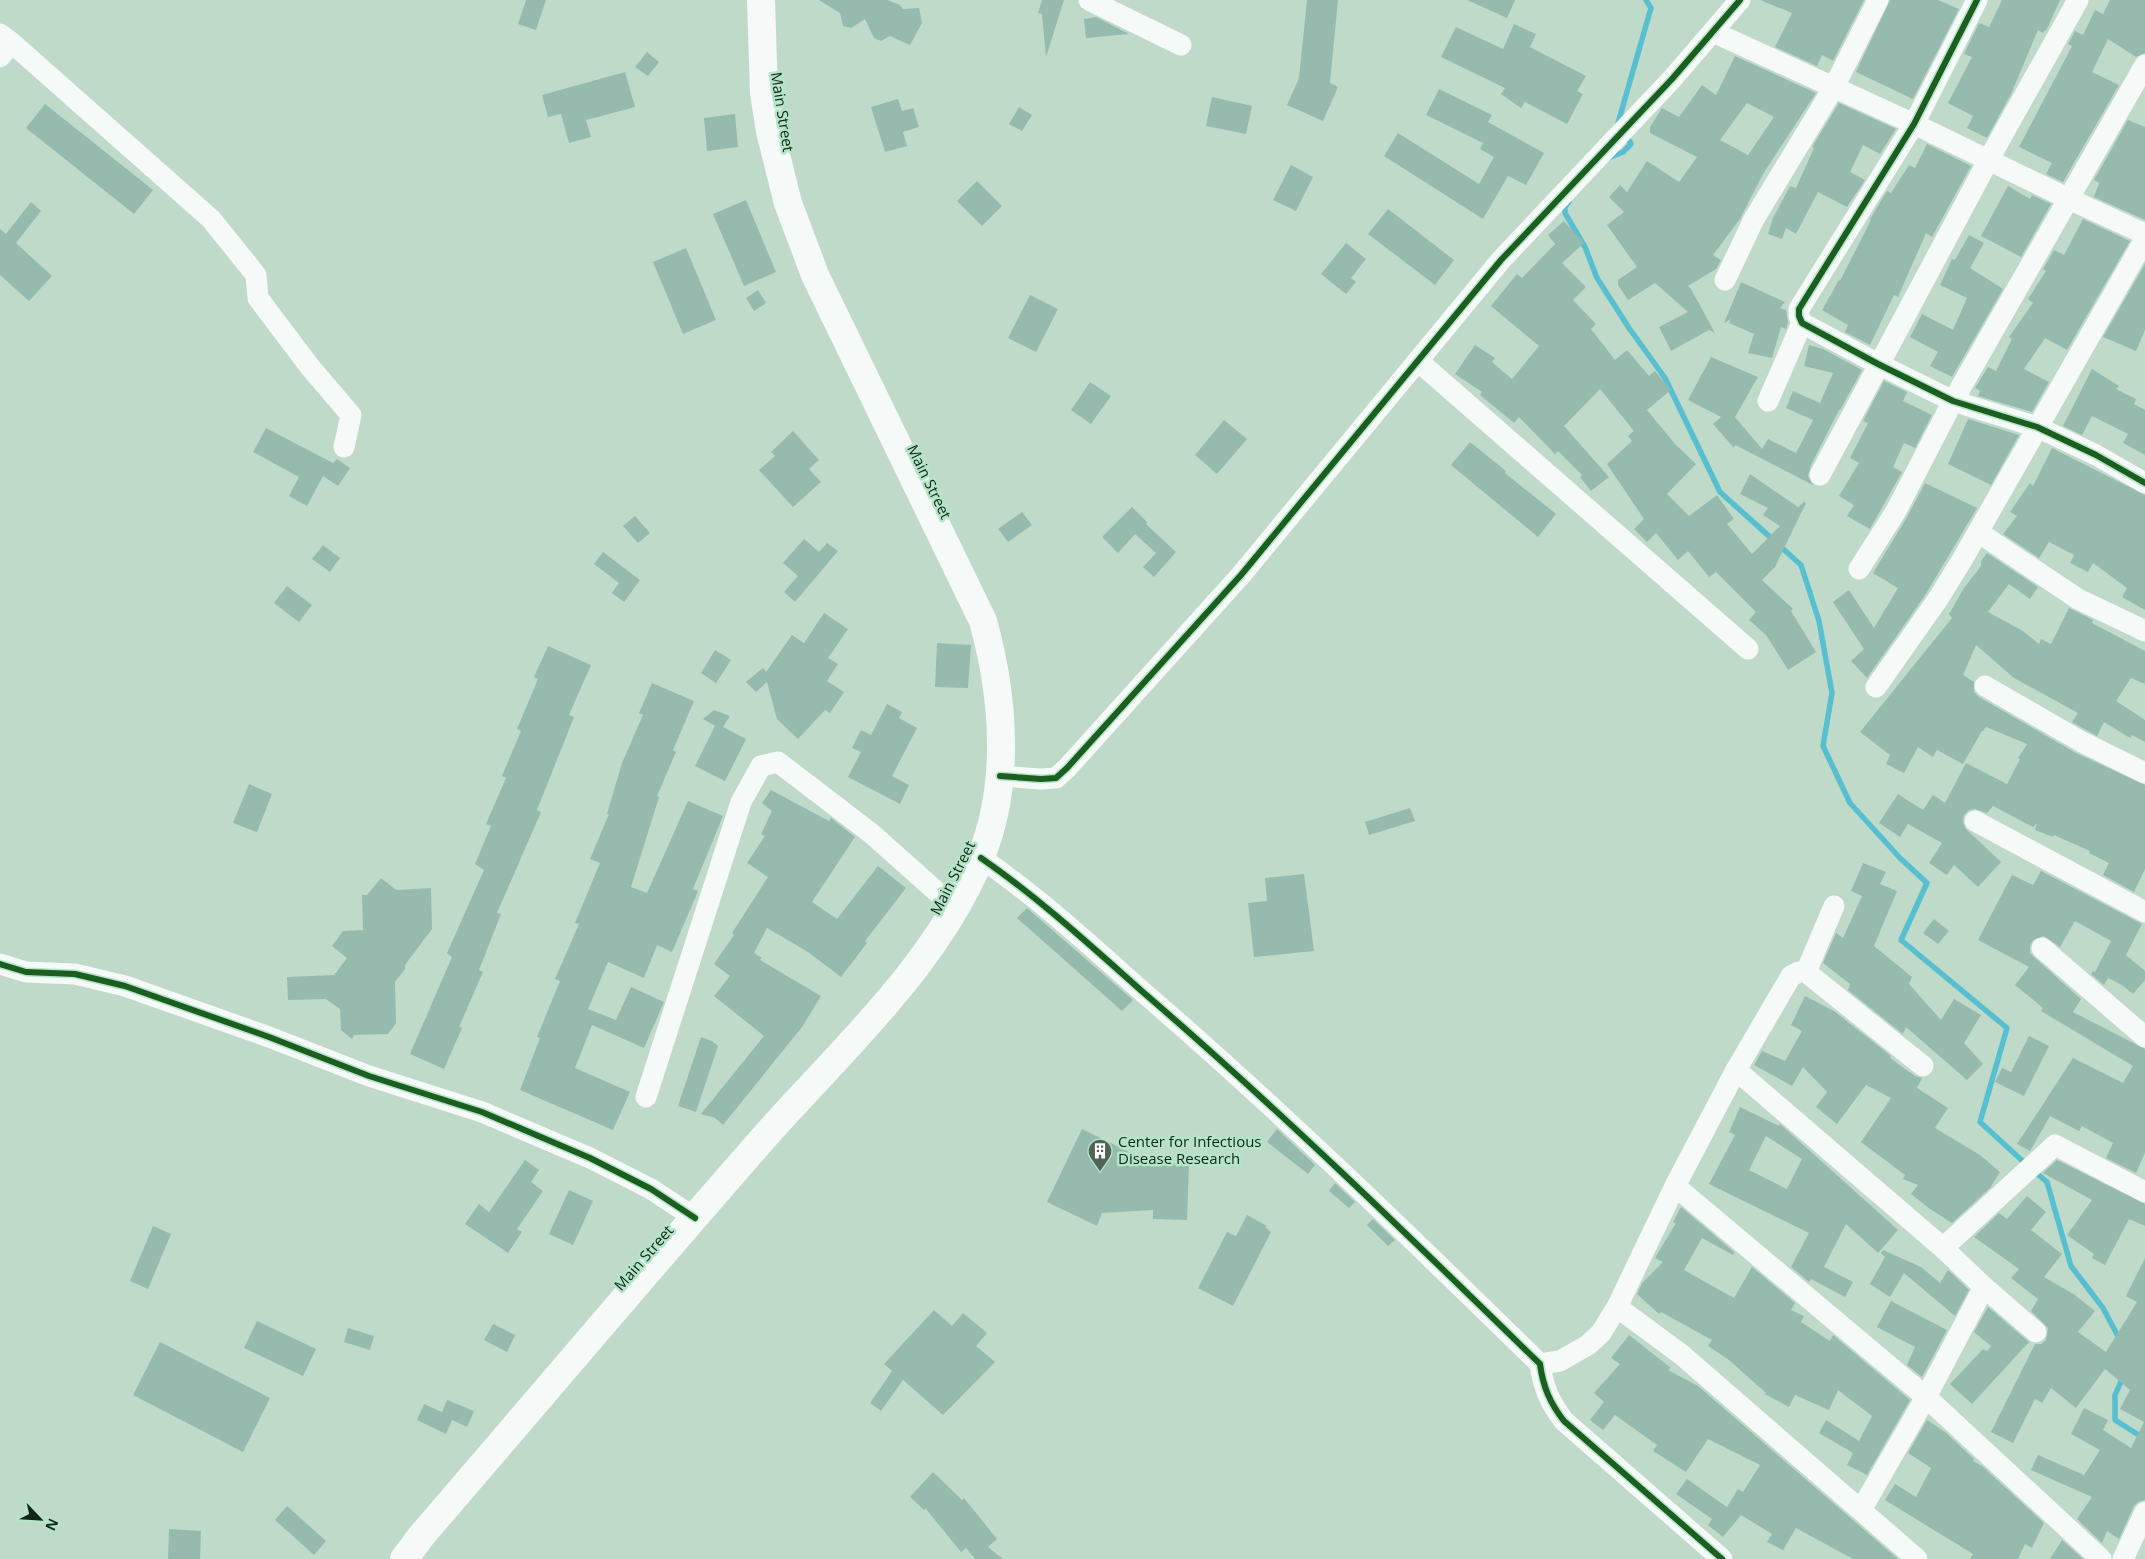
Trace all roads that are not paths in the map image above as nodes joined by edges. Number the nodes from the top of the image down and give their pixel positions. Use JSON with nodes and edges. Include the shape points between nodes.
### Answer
{"nodes":[{"id":1,"x":761,"y":0,"type":"edge"},
{"id":2,"x":1089,"y":0,"type":"edge"},
{"id":3,"x":1740,"y":0,"type":"edge"},
{"id":4,"x":1878,"y":0,"type":"edge"},
{"id":5,"x":1978,"y":0,"type":"edge"},
{"id":6,"x":2078,"y":0,"type":"edge"},
{"id":7,"x":1713,"y":32,"type":"junction"},
{"id":8,"x":4,"y":44,"type":"edge"},
{"id":9,"x":1181,"y":45,"type":"dead end"},
{"id":10,"x":2145,"y":65,"type":"edge"},
{"id":11,"x":1834,"y":87,"type":"junction"},
{"id":12,"x":1914,"y":124,"type":"junction"},
{"id":13,"x":1989,"y":159,"type":"junction"},
{"id":14,"x":2069,"y":200,"type":"junction"},
{"id":15,"x":2145,"y":234,"type":"edge"},
{"id":16,"x":2145,"y":239,"type":"edge"},
{"id":17,"x":1725,"y":280,"type":"dead end"},
{"id":18,"x":1802,"y":323,"type":"junction"},
{"id":19,"x":1418,"y":361,"type":"junction"},
{"id":20,"x":1878,"y":364,"type":"junction"},
{"id":21,"x":1768,"y":401,"type":"dead end"},
{"id":22,"x":1953,"y":401,"type":"junction"},
{"id":23,"x":2037,"y":427,"type":"junction"},
{"id":24,"x":344,"y":447,"type":"dead end"},
{"id":25,"x":1820,"y":475,"type":"dead end"},
{"id":26,"x":2145,"y":483,"type":"edge"},
{"id":27,"x":1978,"y":532,"type":"junction"},
{"id":28,"x":1859,"y":569,"type":"dead end"},
{"id":29,"x":2145,"y":631,"type":"edge"},
{"id":30,"x":1748,"y":649,"type":"dead end"},
{"id":31,"x":1985,"y":686,"type":"dead end"},
{"id":32,"x":1876,"y":687,"type":"dead end"},
{"id":33,"x":2145,"y":773,"type":"edge"},
{"id":34,"x":1000,"y":776,"type":"junction"},
{"id":35,"x":1975,"y":821,"type":"dead end"},
{"id":36,"x":981,"y":858,"type":"junction"},
{"id":37,"x":1834,"y":906,"type":"dead end"},
{"id":38,"x":955,"y":908,"type":"junction"},
{"id":39,"x":2145,"y":912,"type":"edge"},
{"id":40,"x":2042,"y":948,"type":"dead end"},
{"id":41,"x":0,"y":964,"type":"edge"},
{"id":42,"x":1806,"y":972,"type":"junction"},
{"id":43,"x":2145,"y":1037,"type":"edge"},
{"id":44,"x":1923,"y":1066,"type":"dead end"},
{"id":45,"x":1736,"y":1070,"type":"junction"},
{"id":46,"x":646,"y":1098,"type":"dead end"},
{"id":47,"x":1675,"y":1186,"type":"junction"},
{"id":48,"x":2145,"y":1192,"type":"edge"},
{"id":49,"x":695,"y":1218,"type":"junction"},
{"id":50,"x":1943,"y":1248,"type":"junction"},
{"id":51,"x":1984,"y":1287,"type":"junction"},
{"id":52,"x":1617,"y":1307,"type":"junction"},
{"id":53,"x":2036,"y":1332,"type":"dead end"},
{"id":54,"x":1540,"y":1364,"type":"junction"},
{"id":55,"x":1926,"y":1397,"type":"junction"},
{"id":56,"x":1861,"y":1510,"type":"junction"},
{"id":57,"x":2145,"y":1512,"type":"edge"},
{"id":58,"x":404,"y":1559,"type":"edge"},
{"id":59,"x":1722,"y":1559,"type":"edge"},
{"id":60,"x":1917,"y":1559,"type":"edge"},
{"id":61,"x":2101,"y":1559,"type":"edge"},
{"id":62,"x":2123,"y":1559,"type":"edge"}],
"edges":[{"from":1,"to":34,"type":"main road","name":"Main Street","via":[[764,92],[788,203],[815,275],[983,621],[1001,725]]},
{"from":2,"to":9,"type":"street"},
{"from":3,"to":7,"type":"street"},
{"from":4,"to":11,"type":"street"},
{"from":5,"to":12,"type":"street"},
{"from":6,"to":13,"type":"street"},
{"from":7,"to":11,"type":"street"},
{"from":7,"to":19,"type":"street","via":[[1521,238]]},
{"from":8,"to":24,"type":"street","via":[[211,219],[256,275],[258,298],[310,367],[352,415]]},
{"from":10,"to":14,"type":"street"},
{"from":11,"to":12,"type":"street"},
{"from":11,"to":17,"type":"street","via":[[1754,219]]},
{"from":12,"to":13,"type":"street"},
{"from":12,"to":18,"type":"street","via":[[1799,309]]},
{"from":13,"to":14,"type":"street"},
{"from":13,"to":20,"type":"street"},
{"from":14,"to":15,"type":"street"},
{"from":14,"to":22,"type":"street"},
{"from":16,"to":23,"type":"street"},
{"from":18,"to":20,"type":"street"},
{"from":18,"to":21,"type":"street"},
{"from":19,"to":30,"type":"street"},
{"from":19,"to":34,"type":"street","via":[[1241,574],[1067,768],[1056,778]]},
{"from":20,"to":22,"type":"street"},
{"from":20,"to":25,"type":"street"},
{"from":22,"to":23,"type":"street"},
{"from":22,"to":28,"type":"street","via":[[1896,511]]},
{"from":23,"to":26,"type":"street"},
{"from":23,"to":27,"type":"street"},
{"from":27,"to":29,"type":"street","via":[[2078,599]]},
{"from":27,"to":32,"type":"street","via":[[1938,599]]},
{"from":31,"to":33,"type":"street","via":[[2082,742]]},
{"from":34,"to":36,"type":"main road","name":"Main Street"},
{"from":35,"to":39,"type":"street"},
{"from":36,"to":38,"type":"main road","name":"Main Street"},
{"from":36,"to":54,"type":"street","via":[[1021,886],[1201,1042]]},
{"from":37,"to":42,"type":"street"},
{"from":38,"to":46,"type":"street","via":[[872,834],[778,762],[761,766],[741,802]]},
{"from":38,"to":49,"type":"main road","name":"Main Street","via":[[914,972]]},
{"from":40,"to":43,"type":"street"},
{"from":41,"to":49,"type":"street","via":[[26,972],[75,974],[126,986],[369,1076],[482,1112],[590,1158],[651,1189]]},
{"from":42,"to":44,"type":"street"},
{"from":42,"to":45,"type":"street","via":[[1791,976],[1785,984]]},
{"from":45,"to":47,"type":"street"},
{"from":45,"to":50,"type":"street"},
{"from":47,"to":52,"type":"street"},
{"from":47,"to":55,"type":"street"},
{"from":48,"to":50,"type":"street","via":[[2055,1145]]},
{"from":49,"to":58,"type":"main road","name":"Main Street"},
{"from":50,"to":51,"type":"street"},
{"from":51,"to":53,"type":"street"},
{"from":51,"to":55,"type":"street"},
{"from":52,"to":54,"type":"street","via":[[1601,1333],[1588,1346],[1560,1361]]},
{"from":52,"to":56,"type":"street","via":[[1682,1355]]},
{"from":54,"to":59,"type":"street","via":[[1542,1382],[1551,1404],[1564,1421]]},
{"from":55,"to":56,"type":"street"},
{"from":55,"to":61,"type":"street"},
{"from":56,"to":60,"type":"street"},
{"from":57,"to":62,"type":"street"}]}
